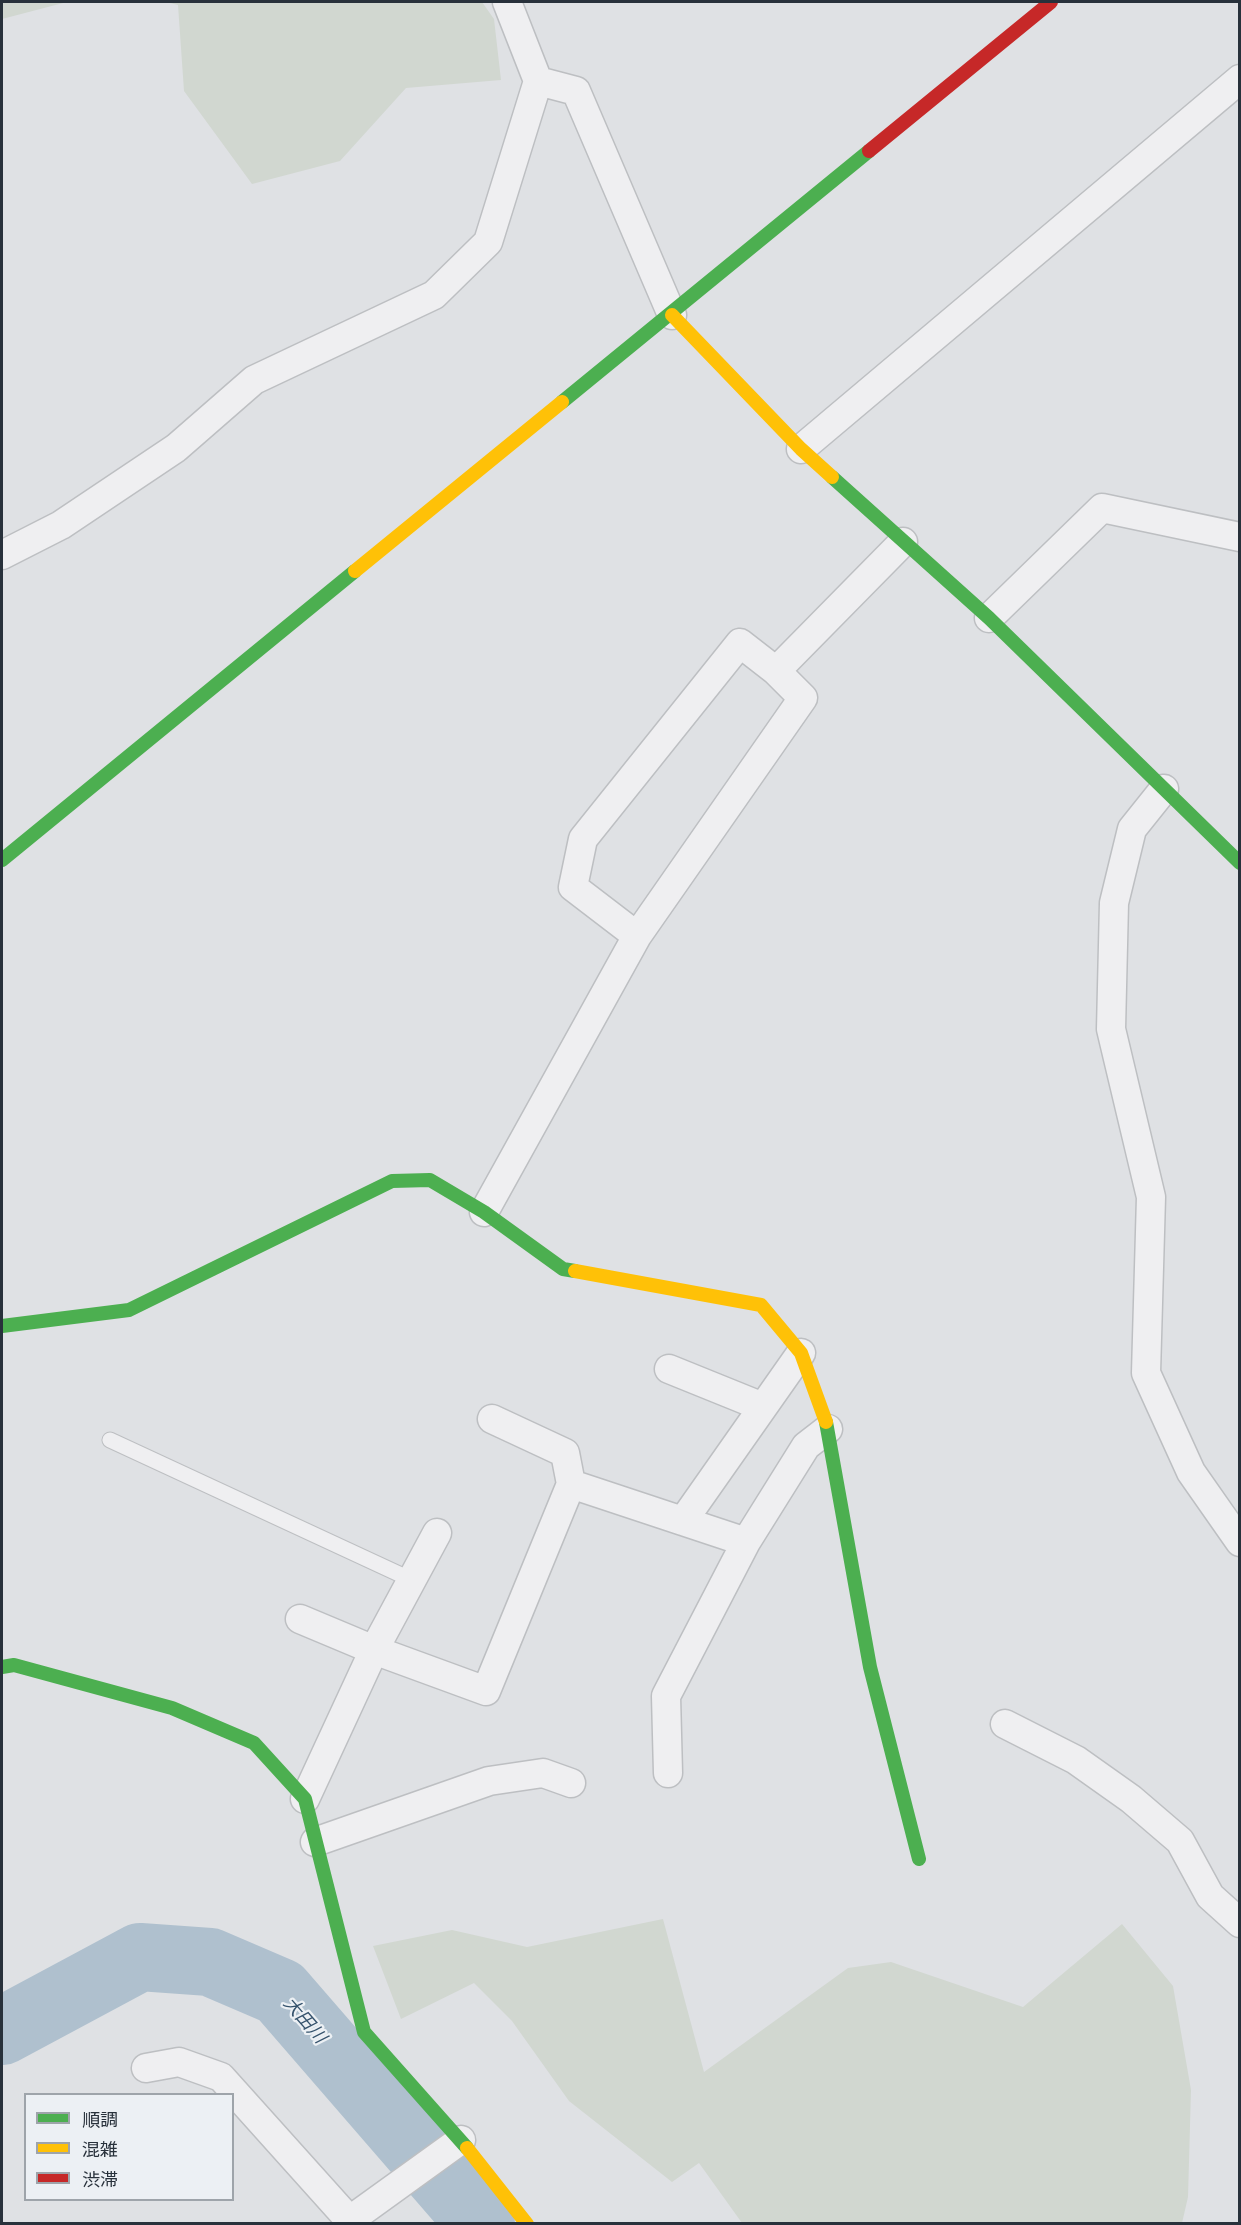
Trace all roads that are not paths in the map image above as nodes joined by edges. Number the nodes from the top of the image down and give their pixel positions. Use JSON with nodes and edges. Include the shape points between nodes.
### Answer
{"nodes":[{"id":1,"x":507,"y":2,"type":"edge"},
{"id":2,"x":1051,"y":2,"type":"edge"},
{"id":3,"x":1239,"y":79,"type":"edge"},
{"id":4,"x":538,"y":81,"type":"junction"},
{"id":5,"x":672,"y":315,"type":"junction"},
{"id":6,"x":801,"y":449,"type":"junction"},
{"id":7,"x":1239,"y":537,"type":"edge"},
{"id":8,"x":903,"y":542,"type":"junction"},
{"id":9,"x":2,"y":555,"type":"edge"},
{"id":10,"x":989,"y":618,"type":"junction"},
{"id":11,"x":776,"y":671,"type":"junction"},
{"id":12,"x":1164,"y":789,"type":"junction"},
{"id":13,"x":2,"y":860,"type":"edge"},
{"id":14,"x":1239,"y":863,"type":"edge"},
{"id":15,"x":637,"y":936,"type":"junction"},
{"id":16,"x":484,"y":1212,"type":"junction"},
{"id":17,"x":2,"y":1326,"type":"edge"},
{"id":18,"x":801,"y":1353,"type":"junction"},
{"id":19,"x":669,"y":1369,"type":"dead end"},
{"id":20,"x":763,"y":1407,"type":"junction"},
{"id":21,"x":492,"y":1419,"type":"dead end"},
{"id":22,"x":828,"y":1429,"type":"junction"},
{"id":23,"x":110,"y":1440,"type":"dead end"},
{"id":24,"x":571,"y":1484,"type":"junction"},
{"id":25,"x":683,"y":1521,"type":"junction"},
{"id":26,"x":437,"y":1533,"type":"dead end"},
{"id":27,"x":746,"y":1542,"type":"junction"},
{"id":28,"x":1239,"y":1542,"type":"edge"},
{"id":29,"x":412,"y":1580,"type":"junction"},
{"id":30,"x":300,"y":1619,"type":"dead end"},
{"id":31,"x":374,"y":1650,"type":"junction"},
{"id":32,"x":2,"y":1667,"type":"edge"},
{"id":33,"x":1005,"y":1724,"type":"dead end"},
{"id":34,"x":668,"y":1773,"type":"dead end"},
{"id":35,"x":571,"y":1783,"type":"dead end"},
{"id":36,"x":305,"y":1799,"type":"junction"},
{"id":37,"x":315,"y":1842,"type":"junction"},
{"id":38,"x":920,"y":1859,"type":"dead end"},
{"id":39,"x":1239,"y":1923,"type":"edge"},
{"id":40,"x":146,"y":2068,"type":"dead end"},
{"id":41,"x":462,"y":2140,"type":"junction"},
{"id":42,"x":352,"y":2222,"type":"edge"},
{"id":43,"x":527,"y":2223,"type":"edge"}],
"edges":[{"from":1,"to":4,"type":"street"},
{"from":2,"to":5,"type":"street"},
{"from":3,"to":6,"type":"street"},
{"from":4,"to":5,"type":"street","via":[[576,91]]},
{"from":4,"to":9,"type":"street","via":[[488,242],[434,295],[254,380],[176,448],[61,525]]},
{"from":5,"to":6,"type":"street"},
{"from":5,"to":13,"type":"street"},
{"from":6,"to":8,"type":"street"},
{"from":7,"to":10,"type":"street","via":[[1102,508]]},
{"from":8,"to":10,"type":"street"},
{"from":8,"to":11,"type":"street"},
{"from":10,"to":12,"type":"street"},
{"from":11,"to":15,"type":"street","via":[[803,698]]},
{"from":11,"to":15,"type":"street","via":[[740,643],[583,839],[573,887]]},
{"from":12,"to":14,"type":"street"},
{"from":12,"to":28,"type":"street","via":[[1132,829],[1114,903],[1111,1029],[1151,1197],[1146,1373],[1191,1472]]},
{"from":15,"to":16,"type":"street"},
{"from":16,"to":17,"type":"street","via":[[430,1180],[392,1181],[129,1310]]},
{"from":16,"to":18,"type":"street","via":[[563,1269],[761,1305]]},
{"from":18,"to":20,"type":"street"},
{"from":18,"to":22,"type":"street"},
{"from":19,"to":20,"type":"street"},
{"from":20,"to":25,"type":"street"},
{"from":21,"to":24,"type":"street","via":[[565,1453]]},
{"from":22,"to":27,"type":"street","via":[[806,1446]]},
{"from":22,"to":38,"type":"street","via":[[870,1667]]},
{"from":23,"to":29,"type":"lane"},
{"from":24,"to":25,"type":"street"},
{"from":24,"to":31,"type":"street","via":[[486,1691]]},
{"from":25,"to":27,"type":"street"},
{"from":26,"to":29,"type":"street"},
{"from":27,"to":34,"type":"street","via":[[666,1696]]},
{"from":29,"to":31,"type":"street"},
{"from":30,"to":31,"type":"street"},
{"from":31,"to":36,"type":"street"},
{"from":32,"to":36,"type":"street","via":[[14,1665],[193,1716],[254,1743]]},
{"from":33,"to":39,"type":"street","via":[[1076,1760],[1131,1799],[1180,1841],[1210,1896]]},
{"from":35,"to":37,"type":"street","via":[[543,1773],[489,1781]]},
{"from":36,"to":37,"type":"street"},
{"from":37,"to":41,"type":"street","via":[[364,2032]]},
{"from":40,"to":42,"type":"street","via":[[179,2062],[221,2077]]},
{"from":41,"to":42,"type":"street"},
{"from":41,"to":43,"type":"street"}]}
